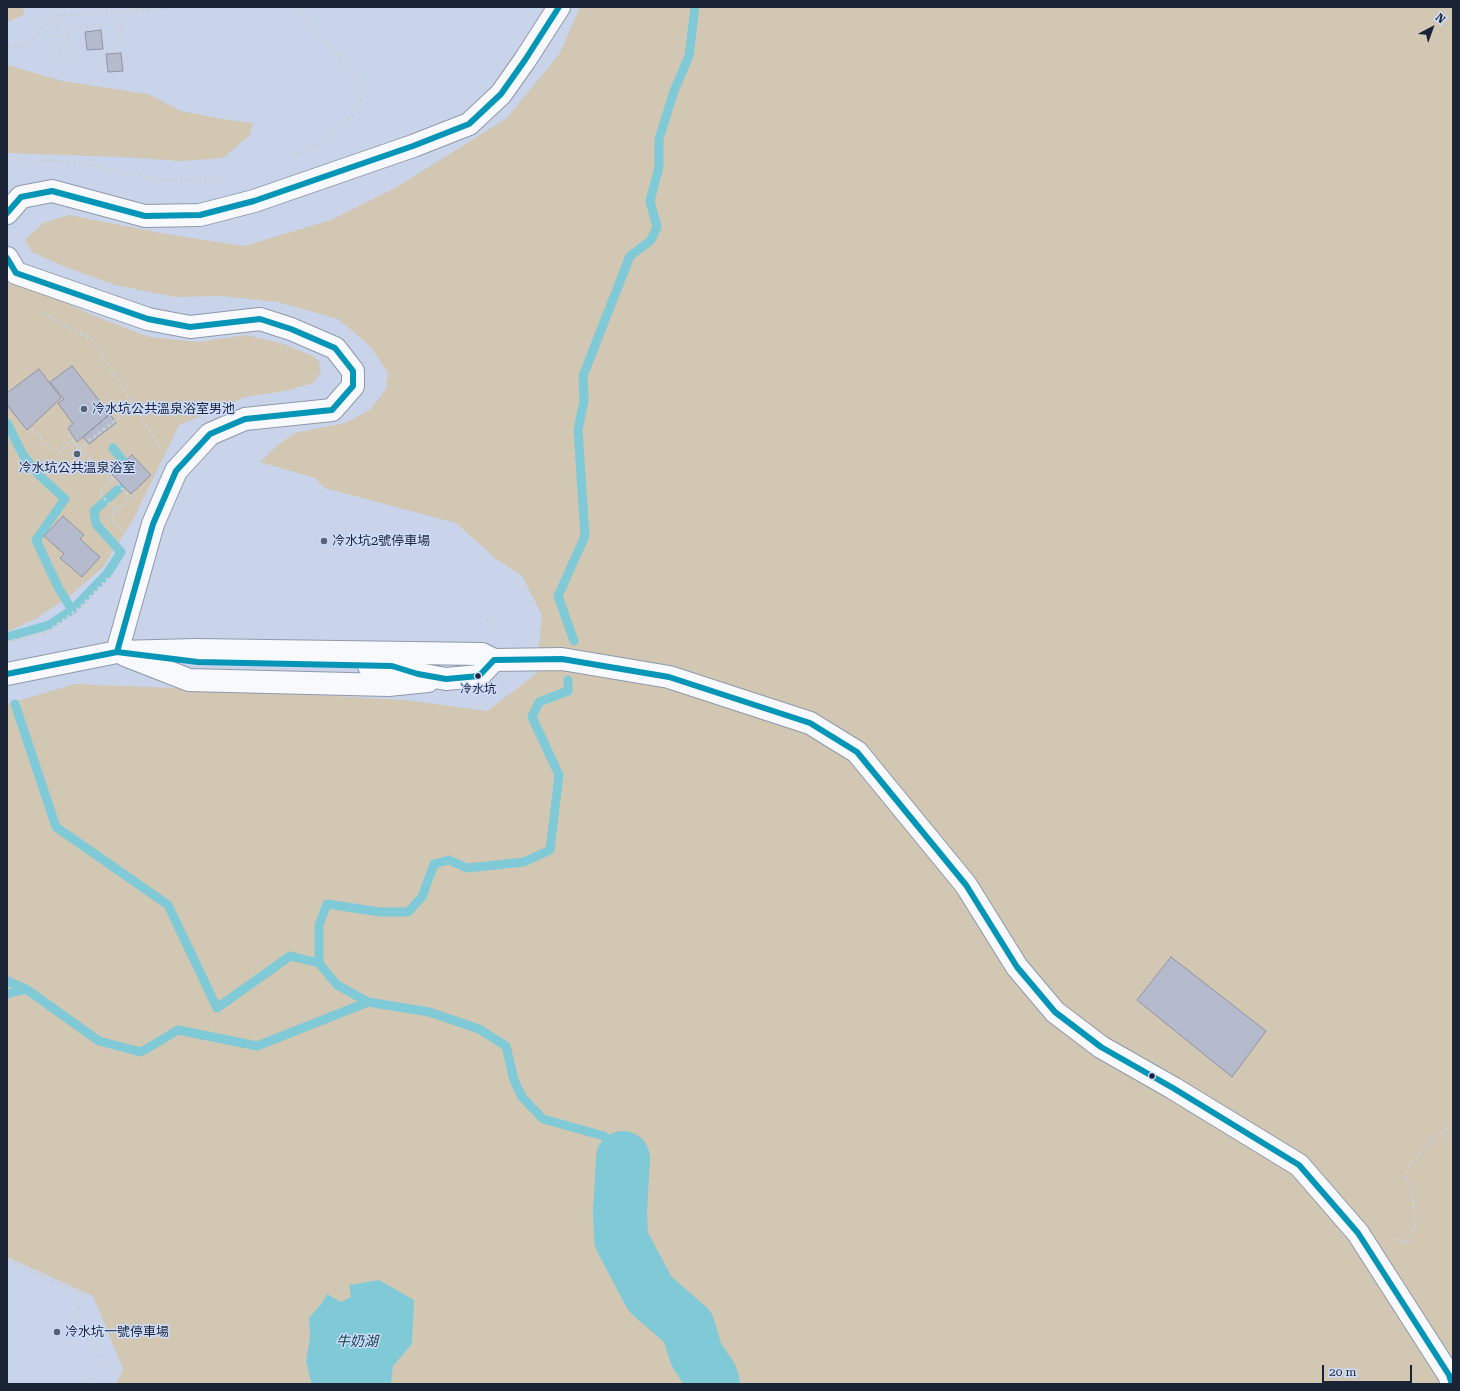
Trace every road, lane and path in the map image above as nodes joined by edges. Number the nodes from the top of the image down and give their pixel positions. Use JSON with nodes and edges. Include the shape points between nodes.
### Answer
{"nodes":[{"id":1,"x":173,"y":7,"type":"edge"},
{"id":2,"x":294,"y":7,"type":"edge"},
{"id":3,"x":559,"y":7,"type":"edge"},
{"id":4,"x":120,"y":11,"type":"junction"},
{"id":5,"x":56,"y":17,"type":"junction"},
{"id":6,"x":101,"y":25,"type":"dead end"},
{"id":7,"x":7,"y":48,"type":"edge"},
{"id":8,"x":122,"y":48,"type":"dead end"},
{"id":9,"x":291,"y":158,"type":"dead end"},
{"id":10,"x":14,"y":170,"type":"dead end"},
{"id":11,"x":230,"y":178,"type":"dead end"},
{"id":12,"x":7,"y":212,"type":"edge"},
{"id":13,"x":7,"y":258,"type":"edge"},
{"id":14,"x":43,"y":312,"type":"dead end"},
{"id":15,"x":135,"y":406,"type":"junction"},
{"id":16,"x":32,"y":429,"type":"dead end"},
{"id":17,"x":68,"y":434,"type":"dead end"},
{"id":18,"x":72,"y":440,"type":"junction"},
{"id":19,"x":79,"y":448,"type":"junction"},
{"id":20,"x":162,"y":451,"type":"dead end"},
{"id":21,"x":113,"y":479,"type":"junction"},
{"id":22,"x":141,"y":487,"type":"dead end"},
{"id":23,"x":131,"y":498,"type":"junction"},
{"id":24,"x":116,"y":511,"type":"junction"},
{"id":25,"x":113,"y":523,"type":"dead end"},
{"id":26,"x":114,"y":572,"type":"dead end"},
{"id":27,"x":7,"y":642,"type":"edge"},
{"id":28,"x":117,"y":652,"type":"junction"},
{"id":29,"x":494,"y":660,"type":"junction"},
{"id":30,"x":7,"y":674,"type":"edge"},
{"id":31,"x":446,"y":679,"type":"junction"},
{"id":32,"x":388,"y":685,"type":"junction"},
{"id":33,"x":1453,"y":1126,"type":"edge"},
{"id":34,"x":1358,"y":1233,"type":"junction"},
{"id":35,"x":7,"y":1261,"type":"edge"},
{"id":36,"x":92,"y":1384,"type":"edge"},
{"id":37,"x":1452,"y":1384,"type":"edge"}],
"edges":[{"from":1,"to":4,"type":"path"},
{"from":2,"to":9,"type":"path","via":[[356,76],[362,87],[361,104],[352,118],[317,144]]},
{"from":3,"to":12,"type":"street","via":[[501,94],[469,124],[413,146],[254,201],[200,215],[145,216],[52,190],[21,197]]},
{"from":4,"to":5,"type":"path"},
{"from":4,"to":8,"type":"path"},
{"from":5,"to":6,"type":"path","via":[[62,64],[71,62],[66,28]]},
{"from":5,"to":7,"type":"path","via":[[48,18],[31,45]]},
{"from":10,"to":11,"type":"path","via":[[28,163],[48,160],[94,166],[162,180],[200,181]]},
{"from":13,"to":28,"type":"street","via":[[16,273],[148,319],[190,326],[260,319],[285,327],[335,348],[353,371],[353,386],[332,410],[245,420],[210,434],[176,471],[153,524]]},
{"from":14,"to":15,"type":"path","via":[[60,324],[93,340]]},
{"from":15,"to":19,"type":"path"},
{"from":15,"to":20,"type":"path"},
{"from":16,"to":18,"type":"path","via":[[50,449],[59,452]]},
{"from":17,"to":18,"type":"path"},
{"from":18,"to":19,"type":"path"},
{"from":19,"to":21,"type":"path"},
{"from":21,"to":23,"type":"path"},
{"from":21,"to":24,"type":"path","via":[[99,493]]},
{"from":22,"to":23,"type":"path"},
{"from":23,"to":24,"type":"path"},
{"from":24,"to":25,"type":"path","via":[[109,518]]},
{"from":26,"to":27,"type":"path","via":[[79,608],[47,632]]},
{"from":28,"to":29,"type":"street","via":[[196,650],[482,654]]},
{"from":28,"to":30,"type":"street"},
{"from":28,"to":31,"type":"street","via":[[198,662],[392,666]]},
{"from":28,"to":32,"type":"street","via":[[189,680]]},
{"from":29,"to":31,"type":"street","via":[[479,676]]},
{"from":29,"to":32,"type":"street","via":[[481,686],[402,690]]},
{"from":29,"to":34,"type":"street","via":[[562,659],[669,677],[810,723],[857,752],[966,885],[1017,967],[1054,1012],[1101,1047],[1299,1165]]},
{"from":31,"to":32,"type":"street"},
{"from":33,"to":34,"type":"path","via":[[1433,1138],[1409,1165],[1406,1177],[1412,1190],[1415,1225],[1407,1243]]},
{"from":34,"to":37,"type":"street","via":[[1449,1375]]},
{"from":35,"to":36,"type":"path","via":[[83,1294],[72,1320],[88,1332],[100,1354]]}]}
